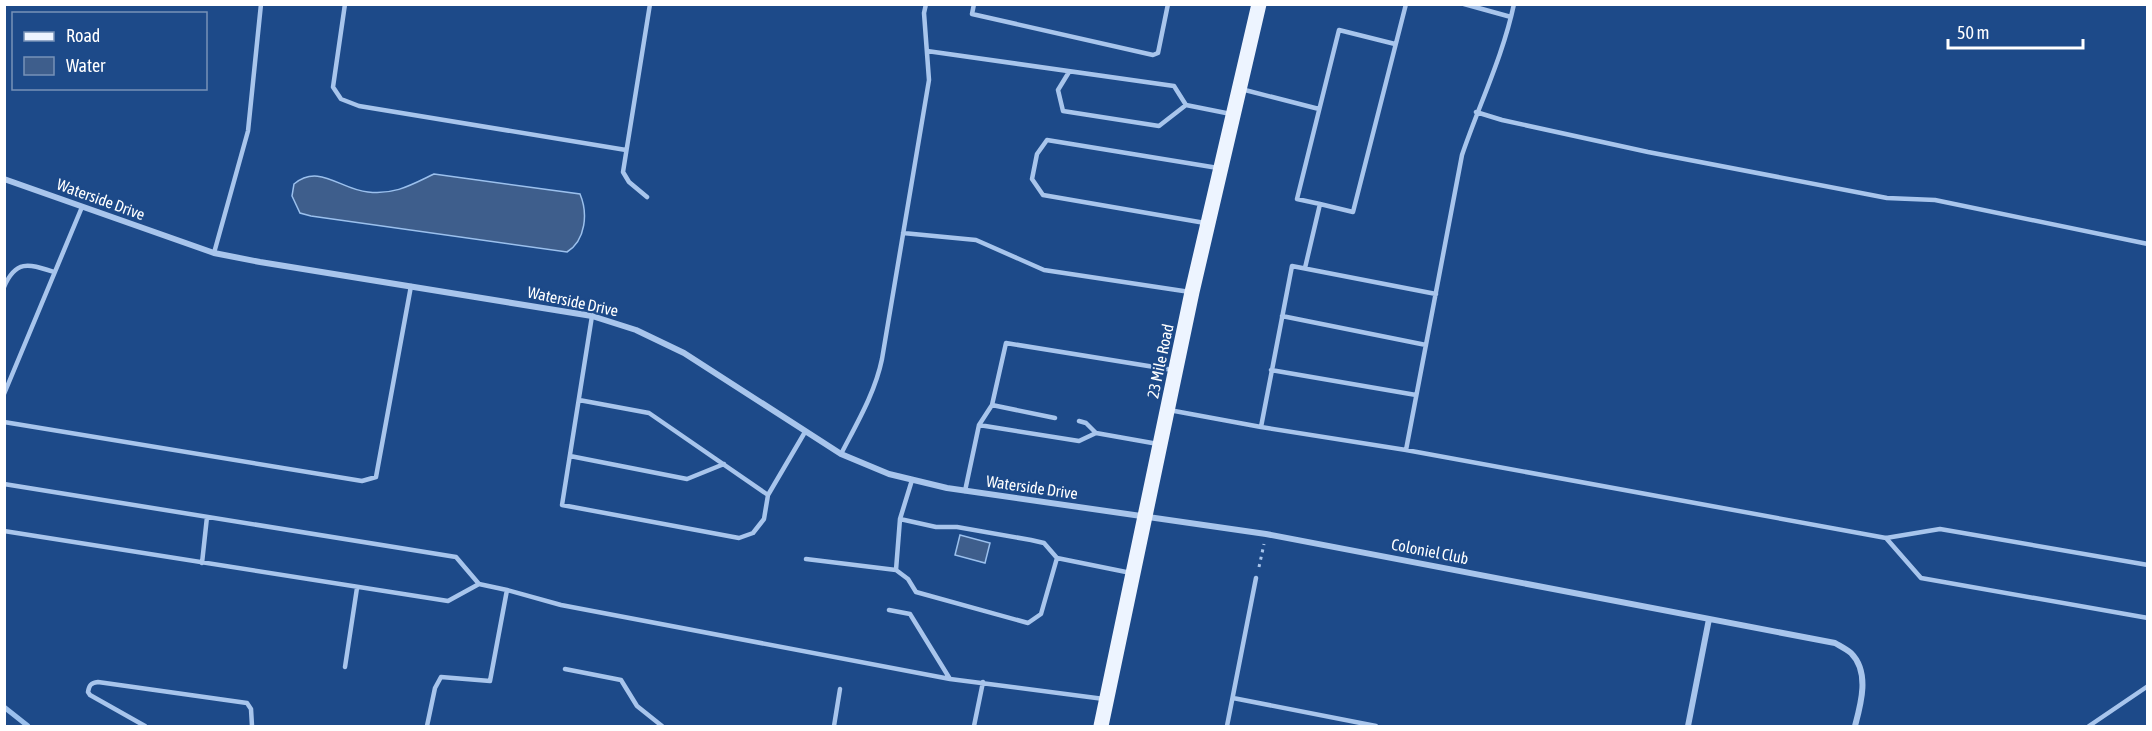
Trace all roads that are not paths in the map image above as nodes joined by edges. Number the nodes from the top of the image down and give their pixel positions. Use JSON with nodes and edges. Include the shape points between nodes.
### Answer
{"nodes":[{"id":1,"x":261,"y":4,"type":"edge"},
{"id":2,"x":345,"y":4,"type":"edge"},
{"id":3,"x":650,"y":4,"type":"edge"},
{"id":4,"x":926,"y":4,"type":"edge"},
{"id":5,"x":974,"y":4,"type":"edge"},
{"id":6,"x":1168,"y":4,"type":"edge"},
{"id":7,"x":1260,"y":4,"type":"edge"},
{"id":8,"x":1406,"y":4,"type":"edge"},
{"id":9,"x":1464,"y":4,"type":"edge"},
{"id":10,"x":1514,"y":4,"type":"edge"},
{"id":11,"x":1512,"y":16,"type":"junction"},
{"id":12,"x":1395,"y":44,"type":"junction"},
{"id":13,"x":927,"y":51,"type":"junction"},
{"id":14,"x":1069,"y":72,"type":"junction"},
{"id":15,"x":1240,"y":89,"type":"junction"},
{"id":16,"x":1186,"y":105,"type":"junction"},
{"id":17,"x":1319,"y":109,"type":"junction"},
{"id":18,"x":1476,"y":112,"type":"junction"},
{"id":19,"x":1233,"y":115,"type":"junction"},
{"id":20,"x":626,"y":150,"type":"junction"},
{"id":21,"x":1221,"y":168,"type":"junction"},
{"id":22,"x":4,"y":179,"type":"edge"},
{"id":23,"x":647,"y":197,"type":"dead end"},
{"id":24,"x":1320,"y":204,"type":"junction"},
{"id":25,"x":82,"y":207,"type":"junction"},
{"id":26,"x":1208,"y":223,"type":"junction"},
{"id":27,"x":903,"y":233,"type":"junction"},
{"id":28,"x":2148,"y":244,"type":"edge"},
{"id":29,"x":214,"y":253,"type":"junction"},
{"id":30,"x":1305,"y":268,"type":"junction"},
{"id":31,"x":54,"y":272,"type":"junction"},
{"id":32,"x":411,"y":286,"type":"junction"},
{"id":33,"x":4,"y":287,"type":"edge"},
{"id":34,"x":1192,"y":292,"type":"junction"},
{"id":35,"x":1436,"y":294,"type":"junction"},
{"id":36,"x":592,"y":316,"type":"junction"},
{"id":37,"x":1282,"y":316,"type":"junction"},
{"id":38,"x":1426,"y":345,"type":"junction"},
{"id":39,"x":1271,"y":370,"type":"junction"},
{"id":40,"x":1176,"y":371,"type":"junction"},
{"id":41,"x":4,"y":394,"type":"edge"},
{"id":42,"x":1416,"y":395,"type":"junction"},
{"id":43,"x":579,"y":400,"type":"junction"},
{"id":44,"x":992,"y":405,"type":"junction"},
{"id":45,"x":1168,"y":410,"type":"junction"},
{"id":46,"x":1055,"y":418,"type":"dead end"},
{"id":47,"x":1078,"y":421,"type":"dead end"},
{"id":48,"x":4,"y":422,"type":"edge"},
{"id":49,"x":979,"y":425,"type":"junction"},
{"id":50,"x":1261,"y":427,"type":"junction"},
{"id":51,"x":805,"y":432,"type":"junction"},
{"id":52,"x":1096,"y":433,"type":"junction"},
{"id":53,"x":1160,"y":445,"type":"junction"},
{"id":54,"x":1406,"y":450,"type":"junction"},
{"id":55,"x":841,"y":454,"type":"junction"},
{"id":56,"x":570,"y":456,"type":"junction"},
{"id":57,"x":724,"y":464,"type":"junction"},
{"id":58,"x":912,"y":480,"type":"junction"},
{"id":59,"x":4,"y":484,"type":"edge"},
{"id":60,"x":965,"y":490,"type":"junction"},
{"id":61,"x":768,"y":495,"type":"junction"},
{"id":62,"x":207,"y":517,"type":"junction"},
{"id":63,"x":1144,"y":517,"type":"junction"},
{"id":64,"x":900,"y":519,"type":"junction"},
{"id":65,"x":4,"y":531,"type":"edge"},
{"id":66,"x":1886,"y":538,"type":"junction"},
{"id":67,"x":1057,"y":558,"type":"junction"},
{"id":68,"x":806,"y":559,"type":"dead end"},
{"id":69,"x":202,"y":563,"type":"junction"},
{"id":70,"x":2148,"y":565,"type":"edge"},
{"id":71,"x":896,"y":570,"type":"junction"},
{"id":72,"x":1133,"y":573,"type":"junction"},
{"id":73,"x":1256,"y":578,"type":"road end"},
{"id":74,"x":479,"y":584,"type":"junction"},
{"id":75,"x":357,"y":588,"type":"junction"},
{"id":76,"x":507,"y":590,"type":"junction"},
{"id":77,"x":889,"y":610,"type":"dead end"},
{"id":78,"x":2148,"y":618,"type":"edge"},
{"id":79,"x":1709,"y":619,"type":"junction"},
{"id":80,"x":345,"y":667,"type":"dead end"},
{"id":81,"x":565,"y":669,"type":"dead end"},
{"id":82,"x":950,"y":679,"type":"junction"},
{"id":83,"x":983,"y":682,"type":"junction"},
{"id":84,"x":2148,"y":686,"type":"edge"},
{"id":85,"x":840,"y":689,"type":"dead end"},
{"id":86,"x":1233,"y":698,"type":"junction"},
{"id":87,"x":1107,"y":699,"type":"junction"},
{"id":88,"x":145,"y":726,"type":"edge"},
{"id":89,"x":252,"y":726,"type":"edge"},
{"id":90,"x":427,"y":726,"type":"edge"},
{"id":91,"x":662,"y":726,"type":"edge"},
{"id":92,"x":834,"y":726,"type":"edge"},
{"id":93,"x":974,"y":726,"type":"edge"},
{"id":94,"x":1101,"y":726,"type":"edge"},
{"id":95,"x":1227,"y":726,"type":"edge"},
{"id":96,"x":1376,"y":726,"type":"edge"},
{"id":97,"x":1688,"y":726,"type":"edge"},
{"id":98,"x":1855,"y":726,"type":"edge"},
{"id":99,"x":2089,"y":726,"type":"edge"}],
"edges":[{"from":1,"to":29,"type":"lane","via":[[248,130]]},
{"from":2,"to":20,"type":"lane","via":[[333,87],[341,99],[359,106]]},
{"from":3,"to":20,"type":"lane"},
{"from":4,"to":13,"type":"lane"},
{"from":5,"to":6,"type":"lane","via":[[972,14],[1153,55],[1158,53]]},
{"from":7,"to":15,"type":"main road","name":"23 Mile Road"},
{"from":8,"to":12,"type":"lane"},
{"from":9,"to":11,"type":"lane"},
{"from":10,"to":11,"type":"lane"},
{"from":11,"to":18,"type":"lane"},
{"from":12,"to":17,"type":"lane","via":[[1339,30]]},
{"from":12,"to":24,"type":"lane","via":[[1353,212]]},
{"from":13,"to":14,"type":"lane"},
{"from":13,"to":27,"type":"lane","via":[[929,80]]},
{"from":14,"to":16,"type":"lane","via":[[1174,86]]},
{"from":14,"to":16,"type":"lane","via":[[1058,90],[1064,111],[1159,126]]},
{"from":15,"to":17,"type":"lane"},
{"from":15,"to":19,"type":"main road","name":"23 Mile Road"},
{"from":16,"to":19,"type":"lane"},
{"from":17,"to":24,"type":"lane","via":[[1297,200]]},
{"from":18,"to":28,"type":"lane","via":[[1648,152],[1887,198],[1944,202]]},
{"from":18,"to":35,"type":"lane","via":[[1462,155]]},
{"from":19,"to":21,"type":"main road","name":"23 Mile Road"},
{"from":20,"to":23,"type":"lane","via":[[623,172]]},
{"from":21,"to":26,"type":"main road","name":"23 Mile Road"},
{"from":21,"to":26,"type":"lane","via":[[1047,140],[1037,154],[1032,179],[1043,195]]},
{"from":22,"to":25,"type":"street","name":"Waterside Drive"},
{"from":24,"to":30,"type":"lane"},
{"from":25,"to":29,"type":"street","name":"Waterside Drive"},
{"from":25,"to":31,"type":"lane"},
{"from":26,"to":34,"type":"main road","name":"23 Mile Road"},
{"from":27,"to":34,"type":"lane","via":[[976,240],[1044,270]]},
{"from":27,"to":55,"type":"lane","via":[[879,376]]},
{"from":29,"to":32,"type":"street","name":"Waterside Drive"},
{"from":30,"to":35,"type":"lane"},
{"from":30,"to":37,"type":"lane","via":[[1292,266]]},
{"from":31,"to":33,"type":"lane","via":[[33,265],[16,268]]},
{"from":31,"to":41,"type":"lane"},
{"from":32,"to":36,"type":"street","name":"Waterside Drive"},
{"from":32,"to":48,"type":"lane","via":[[376,477],[362,480]]},
{"from":34,"to":40,"type":"main road","name":"23 Mile Road"},
{"from":35,"to":38,"type":"lane"},
{"from":36,"to":43,"type":"lane"},
{"from":36,"to":51,"type":"street","name":"Waterside Drive","via":[[636,330],[684,353]]},
{"from":37,"to":38,"type":"lane"},
{"from":37,"to":39,"type":"lane"},
{"from":38,"to":42,"type":"lane"},
{"from":39,"to":42,"type":"lane"},
{"from":39,"to":50,"type":"lane"},
{"from":40,"to":44,"type":"lane","via":[[1006,343]]},
{"from":40,"to":45,"type":"main road","name":"23 Mile Road"},
{"from":42,"to":54,"type":"lane"},
{"from":43,"to":56,"type":"lane"},
{"from":43,"to":57,"type":"lane","via":[[649,413]]},
{"from":44,"to":46,"type":"lane"},
{"from":44,"to":49,"type":"lane"},
{"from":45,"to":50,"type":"lane"},
{"from":45,"to":53,"type":"main road","name":"23 Mile Road"},
{"from":47,"to":52,"type":"lane"},
{"from":49,"to":52,"type":"lane","via":[[1079,441]]},
{"from":49,"to":60,"type":"lane"},
{"from":50,"to":54,"type":"lane"},
{"from":51,"to":55,"type":"street","name":"Waterside Drive"},
{"from":51,"to":61,"type":"lane"},
{"from":52,"to":53,"type":"lane"},
{"from":53,"to":63,"type":"main road","name":"23 Mile Road"},
{"from":54,"to":66,"type":"lane"},
{"from":55,"to":58,"type":"street","name":"Waterside Drive"},
{"from":56,"to":57,"type":"lane","via":[[687,479]]},
{"from":56,"to":61,"type":"lane","via":[[562,505],[739,538],[753,533],[764,519]]},
{"from":57,"to":61,"type":"lane"},
{"from":58,"to":60,"type":"street","name":"Waterside Drive"},
{"from":58,"to":64,"type":"lane"},
{"from":59,"to":62,"type":"lane"},
{"from":60,"to":63,"type":"street","name":"Waterside Drive"},
{"from":62,"to":69,"type":"lane"},
{"from":62,"to":74,"type":"lane","via":[[456,557]]},
{"from":63,"to":72,"type":"main road","name":"23 Mile Road"},
{"from":63,"to":79,"type":"street","name":"Coloniel Club","via":[[1266,534]]},
{"from":64,"to":67,"type":"lane","via":[[1044,543]]},
{"from":64,"to":71,"type":"lane"},
{"from":65,"to":69,"type":"lane"},
{"from":66,"to":70,"type":"lane","via":[[1940,529]]},
{"from":66,"to":78,"type":"lane","via":[[1921,578]]},
{"from":67,"to":71,"type":"lane","via":[[1041,614],[1028,623],[916,592]]},
{"from":67,"to":72,"type":"lane"},
{"from":68,"to":71,"type":"lane"},
{"from":69,"to":75,"type":"lane"},
{"from":72,"to":87,"type":"main road","name":"23 Mile Road"},
{"from":73,"to":86,"type":"lane"},
{"from":74,"to":75,"type":"lane","via":[[448,601]]},
{"from":74,"to":76,"type":"lane"},
{"from":75,"to":80,"type":"lane"},
{"from":76,"to":82,"type":"lane","via":[[561,605]]},
{"from":76,"to":90,"type":"lane","via":[[490,681],[441,676]]},
{"from":77,"to":82,"type":"lane","via":[[910,614]]},
{"from":79,"to":97,"type":"street"},
{"from":79,"to":98,"type":"street","name":"Coloniel Club","via":[[1834,642],[1851,654],[1862,670],[1861,703]]},
{"from":81,"to":91,"type":"lane","via":[[621,680],[637,706]]},
{"from":82,"to":83,"type":"lane"},
{"from":83,"to":87,"type":"lane"},
{"from":83,"to":93,"type":"lane"},
{"from":84,"to":99,"type":"lane"},
{"from":85,"to":92,"type":"lane"},
{"from":86,"to":95,"type":"lane"},
{"from":86,"to":96,"type":"lane"},
{"from":87,"to":94,"type":"main road","name":"23 Mile Road"},
{"from":88,"to":89,"type":"lane","via":[[90,695],[89,686],[98,682],[247,703]]}]}
